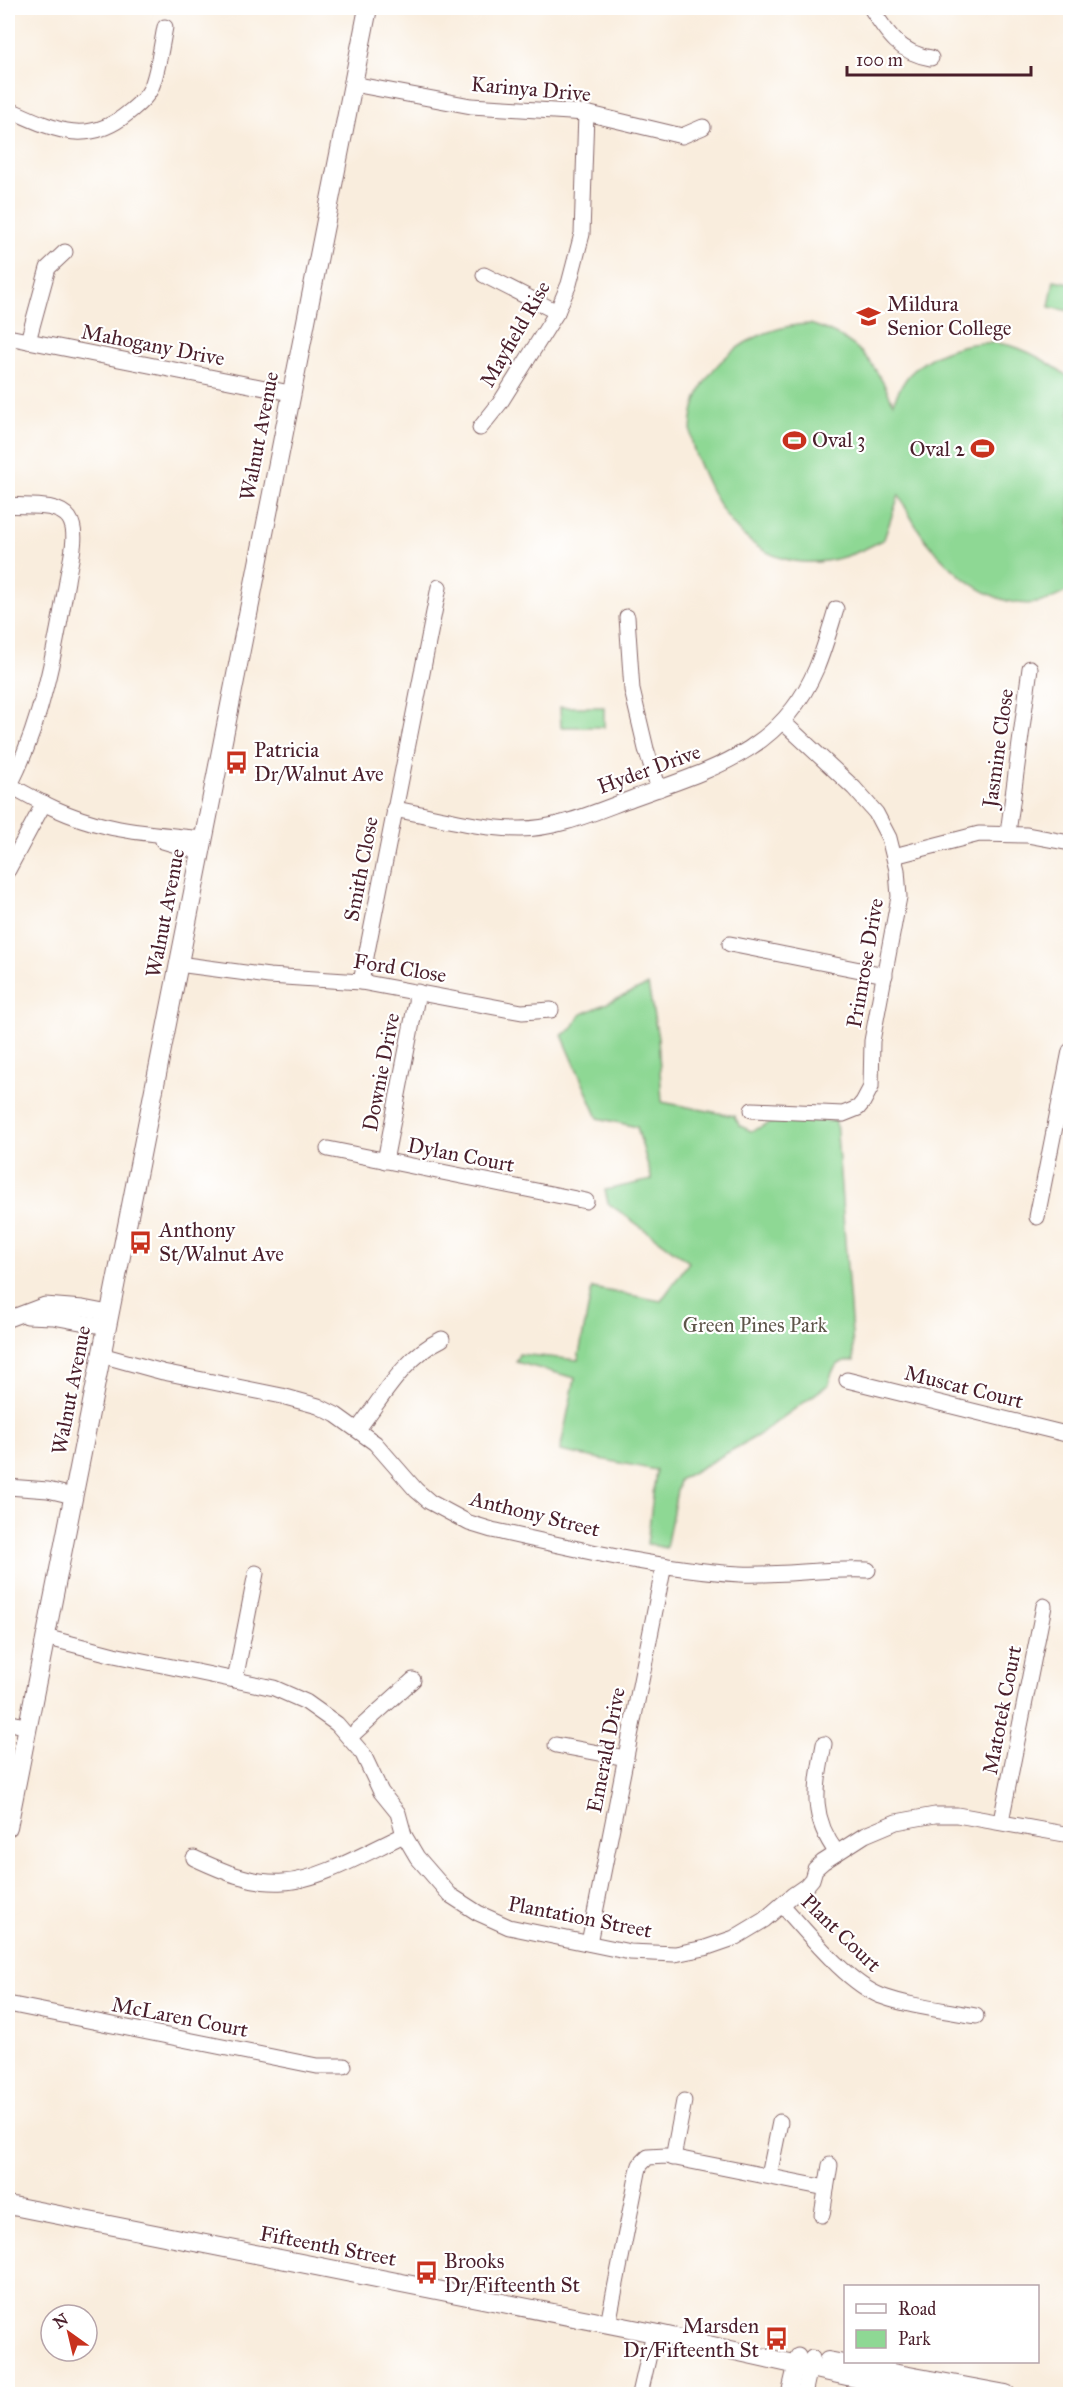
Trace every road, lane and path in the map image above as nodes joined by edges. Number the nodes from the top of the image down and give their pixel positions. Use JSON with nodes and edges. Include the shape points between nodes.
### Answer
{"nodes":[{"id":1,"x":368,"y":8,"type":"edge"},
{"id":2,"x":871,"y":8,"type":"edge"},
{"id":3,"x":165,"y":27,"type":"dead end"},
{"id":4,"x":931,"y":58,"type":"dead end"},
{"id":5,"x":353,"y":84,"type":"junction"},
{"id":6,"x":8,"y":109,"type":"edge"},
{"id":7,"x":586,"y":113,"type":"junction"},
{"id":8,"x":703,"y":127,"type":"dead end"},
{"id":9,"x":65,"y":252,"type":"dead end"},
{"id":10,"x":484,"y":275,"type":"dead end"},
{"id":11,"x":557,"y":312,"type":"junction"},
{"id":12,"x":8,"y":337,"type":"edge"},
{"id":13,"x":28,"y":341,"type":"junction"},
{"id":14,"x":290,"y":393,"type":"junction"},
{"id":15,"x":480,"y":428,"type":"dead end"},
{"id":16,"x":8,"y":505,"type":"edge"},
{"id":17,"x":439,"y":587,"type":"dead end"},
{"id":18,"x":836,"y":609,"type":"dead end"},
{"id":19,"x":627,"y":617,"type":"dead end"},
{"id":20,"x":1030,"y":668,"type":"dead end"},
{"id":21,"x":783,"y":722,"type":"junction"},
{"id":22,"x":9,"y":784,"type":"edge"},
{"id":23,"x":659,"y":789,"type":"junction"},
{"id":24,"x":44,"y":803,"type":"junction"},
{"id":25,"x":394,"y":809,"type":"junction"},
{"id":26,"x":1008,"y":833,"type":"junction"},
{"id":27,"x":1071,"y":843,"type":"edge"},
{"id":28,"x":202,"y":846,"type":"junction"},
{"id":29,"x":894,"y":856,"type":"junction"},
{"id":30,"x":8,"y":870,"type":"edge"},
{"id":31,"x":730,"y":944,"type":"dead end"},
{"id":32,"x":179,"y":959,"type":"junction"},
{"id":33,"x":885,"y":975,"type":"junction"},
{"id":34,"x":361,"y":982,"type":"junction"},
{"id":35,"x":418,"y":992,"type":"junction"},
{"id":36,"x":551,"y":1010,"type":"dead end"},
{"id":37,"x":1071,"y":1051,"type":"edge"},
{"id":38,"x":752,"y":1110,"type":"dead end"},
{"id":39,"x":328,"y":1149,"type":"dead end"},
{"id":40,"x":385,"y":1161,"type":"junction"},
{"id":41,"x":586,"y":1201,"type":"dead end"},
{"id":42,"x":1037,"y":1217,"type":"dead end"},
{"id":43,"x":13,"y":1318,"type":"edge"},
{"id":44,"x":108,"y":1320,"type":"junction"},
{"id":45,"x":442,"y":1339,"type":"dead end"},
{"id":46,"x":100,"y":1360,"type":"junction"},
{"id":47,"x":847,"y":1380,"type":"dead end"},
{"id":48,"x":358,"y":1430,"type":"junction"},
{"id":49,"x":1071,"y":1435,"type":"edge"},
{"id":50,"x":8,"y":1487,"type":"edge"},
{"id":51,"x":72,"y":1501,"type":"junction"},
{"id":52,"x":664,"y":1565,"type":"junction"},
{"id":53,"x":868,"y":1570,"type":"dead end"},
{"id":54,"x":256,"y":1573,"type":"dead end"},
{"id":55,"x":1044,"y":1606,"type":"dead end"},
{"id":56,"x":44,"y":1642,"type":"junction"},
{"id":57,"x":235,"y":1680,"type":"junction"},
{"id":58,"x":412,"y":1680,"type":"dead end"},
{"id":59,"x":8,"y":1722,"type":"edge"},
{"id":60,"x":27,"y":1727,"type":"junction"},
{"id":61,"x":350,"y":1737,"type":"junction"},
{"id":62,"x":824,"y":1744,"type":"dead end"},
{"id":63,"x":556,"y":1745,"type":"dead end"},
{"id":64,"x":626,"y":1758,"type":"junction"},
{"id":65,"x":1001,"y":1821,"type":"junction"},
{"id":66,"x":8,"y":1827,"type":"edge"},
{"id":67,"x":404,"y":1835,"type":"junction"},
{"id":68,"x":1071,"y":1835,"type":"edge"},
{"id":69,"x":837,"y":1853,"type":"junction"},
{"id":70,"x":194,"y":1858,"type":"dead end"},
{"id":71,"x":782,"y":1905,"type":"junction"},
{"id":72,"x":589,"y":1943,"type":"junction"},
{"id":73,"x":8,"y":2004,"type":"edge"},
{"id":74,"x":976,"y":2016,"type":"dead end"},
{"id":75,"x":344,"y":2066,"type":"dead end"},
{"id":76,"x":684,"y":2101,"type":"dead end"},
{"id":77,"x":780,"y":2122,"type":"dead end"},
{"id":78,"x":673,"y":2158,"type":"junction"},
{"id":79,"x":830,"y":2165,"type":"dead end"},
{"id":80,"x":769,"y":2176,"type":"junction"},
{"id":81,"x":826,"y":2188,"type":"junction"},
{"id":82,"x":8,"y":2205,"type":"edge"},
{"id":83,"x":822,"y":2215,"type":"dead end"},
{"id":84,"x":608,"y":2324,"type":"junction"},
{"id":85,"x":654,"y":2333,"type":"junction"},
{"id":86,"x":804,"y":2362,"type":"junction"},
{"id":87,"x":640,"y":2394,"type":"edge"},
{"id":88,"x":789,"y":2394,"type":"edge"},
{"id":89,"x":804,"y":2394,"type":"edge"},
{"id":90,"x":928,"y":2394,"type":"edge"},
{"id":91,"x":1006,"y":2394,"type":"edge"}],
"edges":[{"from":1,"to":5,"type":"street","name":"Walnut Avenue"},
{"from":2,"to":4,"type":"street","via":[[904,50]]},
{"from":3,"to":6,"type":"street","via":[[150,90],[117,122],[94,132],[71,133]]},
{"from":5,"to":7,"type":"street","name":"Karinya Drive","via":[[471,106]]},
{"from":5,"to":14,"type":"street","name":"Walnut Avenue"},
{"from":7,"to":8,"type":"street","name":"Karinya Drive","via":[[682,136]]},
{"from":7,"to":11,"type":"street","name":"Mayfield Rise","via":[[582,234]]},
{"from":9,"to":13,"type":"street","via":[[48,268]]},
{"from":10,"to":11,"type":"street"},
{"from":11,"to":15,"type":"street","name":"Mayfield Rise"},
{"from":12,"to":13,"type":"street","name":"Mahogany Drive"},
{"from":13,"to":14,"type":"street","name":"Mahogany Drive"},
{"from":14,"to":28,"type":"street","name":"Walnut Avenue"},
{"from":16,"to":22,"type":"street","via":[[62,512],[71,521],[73,541],[53,660],[22,759]]},
{"from":17,"to":25,"type":"street","name":"Smith Close"},
{"from":18,"to":21,"type":"street","name":"Hyder Drive","via":[[816,670]]},
{"from":19,"to":23,"type":"street","via":[[632,690]]},
{"from":20,"to":26,"type":"street","name":"Jasmine Close"},
{"from":21,"to":23,"type":"street","name":"Hyder Drive","via":[[738,757]]},
{"from":21,"to":29,"type":"street","name":"Primrose Drive","via":[[867,801],[883,824]]},
{"from":22,"to":24,"type":"street"},
{"from":23,"to":25,"type":"street","name":"Hyder Drive","via":[[537,828],[490,826]]},
{"from":24,"to":28,"type":"street","via":[[84,820]]},
{"from":24,"to":30,"type":"street"},
{"from":25,"to":34,"type":"street","name":"Smith Close"},
{"from":26,"to":27,"type":"street"},
{"from":26,"to":29,"type":"street","via":[[979,834]]},
{"from":28,"to":32,"type":"street","name":"Walnut Avenue"},
{"from":29,"to":33,"type":"street","name":"Primrose Drive","via":[[899,897]]},
{"from":31,"to":33,"type":"street"},
{"from":32,"to":34,"type":"street","name":"Ford Close","via":[[269,976]]},
{"from":32,"to":44,"type":"street","name":"Walnut Avenue"},
{"from":33,"to":38,"type":"street","name":"Primrose Drive","via":[[872,1041],[871,1086],[858,1108],[843,1114]]},
{"from":34,"to":35,"type":"street","name":"Ford Close"},
{"from":35,"to":36,"type":"street","name":"Ford Close","via":[[522,1012]]},
{"from":35,"to":40,"type":"street","name":"Downie Drive"},
{"from":37,"to":42,"type":"street"},
{"from":39,"to":40,"type":"street","name":"Dylan Court"},
{"from":40,"to":41,"type":"street","name":"Dylan Court"},
{"from":43,"to":44,"type":"street"},
{"from":44,"to":46,"type":"street","name":"Walnut Avenue"},
{"from":45,"to":48,"type":"street","via":[[409,1362]]},
{"from":46,"to":48,"type":"street","name":"Anthony Street","via":[[127,1360],[163,1372],[301,1400],[336,1415]]},
{"from":46,"to":51,"type":"street","name":"Walnut Avenue"},
{"from":47,"to":49,"type":"street","name":"Muscat Court"},
{"from":48,"to":52,"type":"street","name":"Anthony Street","via":[[375,1443],[416,1490],[469,1522]]},
{"from":50,"to":51,"type":"street","via":[[48,1490]]},
{"from":51,"to":56,"type":"street","name":"Walnut Avenue"},
{"from":52,"to":53,"type":"street","name":"Anthony Street","via":[[743,1574]]},
{"from":52,"to":64,"type":"street","name":"Emerald Drive"},
{"from":54,"to":57,"type":"street"},
{"from":55,"to":65,"type":"street","name":"Matotek Court"},
{"from":56,"to":57,"type":"street","name":"Plantation Street"},
{"from":56,"to":60,"type":"street","name":"Walnut Avenue"},
{"from":57,"to":61,"type":"street","name":"Plantation Street","via":[[274,1688],[299,1699],[322,1712]]},
{"from":58,"to":61,"type":"street"},
{"from":59,"to":60,"type":"street"},
{"from":60,"to":66,"type":"street","name":"Walnut Avenue"},
{"from":61,"to":67,"type":"street","name":"Plantation Street","via":[[368,1762],[381,1792],[398,1813]]},
{"from":62,"to":69,"type":"street","via":[[817,1783],[817,1814]]},
{"from":63,"to":64,"type":"street"},
{"from":64,"to":72,"type":"street","name":"Emerald Drive"},
{"from":65,"to":68,"type":"street","name":"Plantation Street"},
{"from":65,"to":69,"type":"street","name":"Plantation Street","via":[[957,1815],[915,1818],[865,1835]]},
{"from":67,"to":70,"type":"street","via":[[315,1875],[284,1882],[238,1876]]},
{"from":67,"to":72,"type":"street","name":"Plantation Street","via":[[438,1883],[477,1913],[509,1927]]},
{"from":69,"to":71,"type":"street","name":"Plantation Street","via":[[817,1866],[810,1882]]},
{"from":71,"to":72,"type":"street","name":"Plantation Street","via":[[734,1938],[691,1951],[653,1954]]},
{"from":71,"to":74,"type":"street","name":"Plant Court","via":[[866,1989],[897,2001]]},
{"from":73,"to":75,"type":"street","name":"McLaren Court","via":[[317,2066]]},
{"from":76,"to":78,"type":"street"},
{"from":77,"to":80,"type":"street"},
{"from":78,"to":80,"type":"street"},
{"from":78,"to":84,"type":"street","via":[[653,2156],[640,2165]]},
{"from":79,"to":81,"type":"street"},
{"from":80,"to":81,"type":"street"},
{"from":81,"to":83,"type":"street"},
{"from":82,"to":84,"type":"street","name":"Fifteenth Street"},
{"from":84,"to":85,"type":"street","name":"Fifteenth Street"},
{"from":85,"to":86,"type":"street","name":"Fifteenth Street"},
{"from":85,"to":87,"type":"street"},
{"from":86,"to":88,"type":"street"},
{"from":86,"to":89,"type":"street"},
{"from":86,"to":90,"type":"street","name":"Fifteenth Street"},
{"from":86,"to":91,"type":"street","name":"Fifteenth Street"}]}
